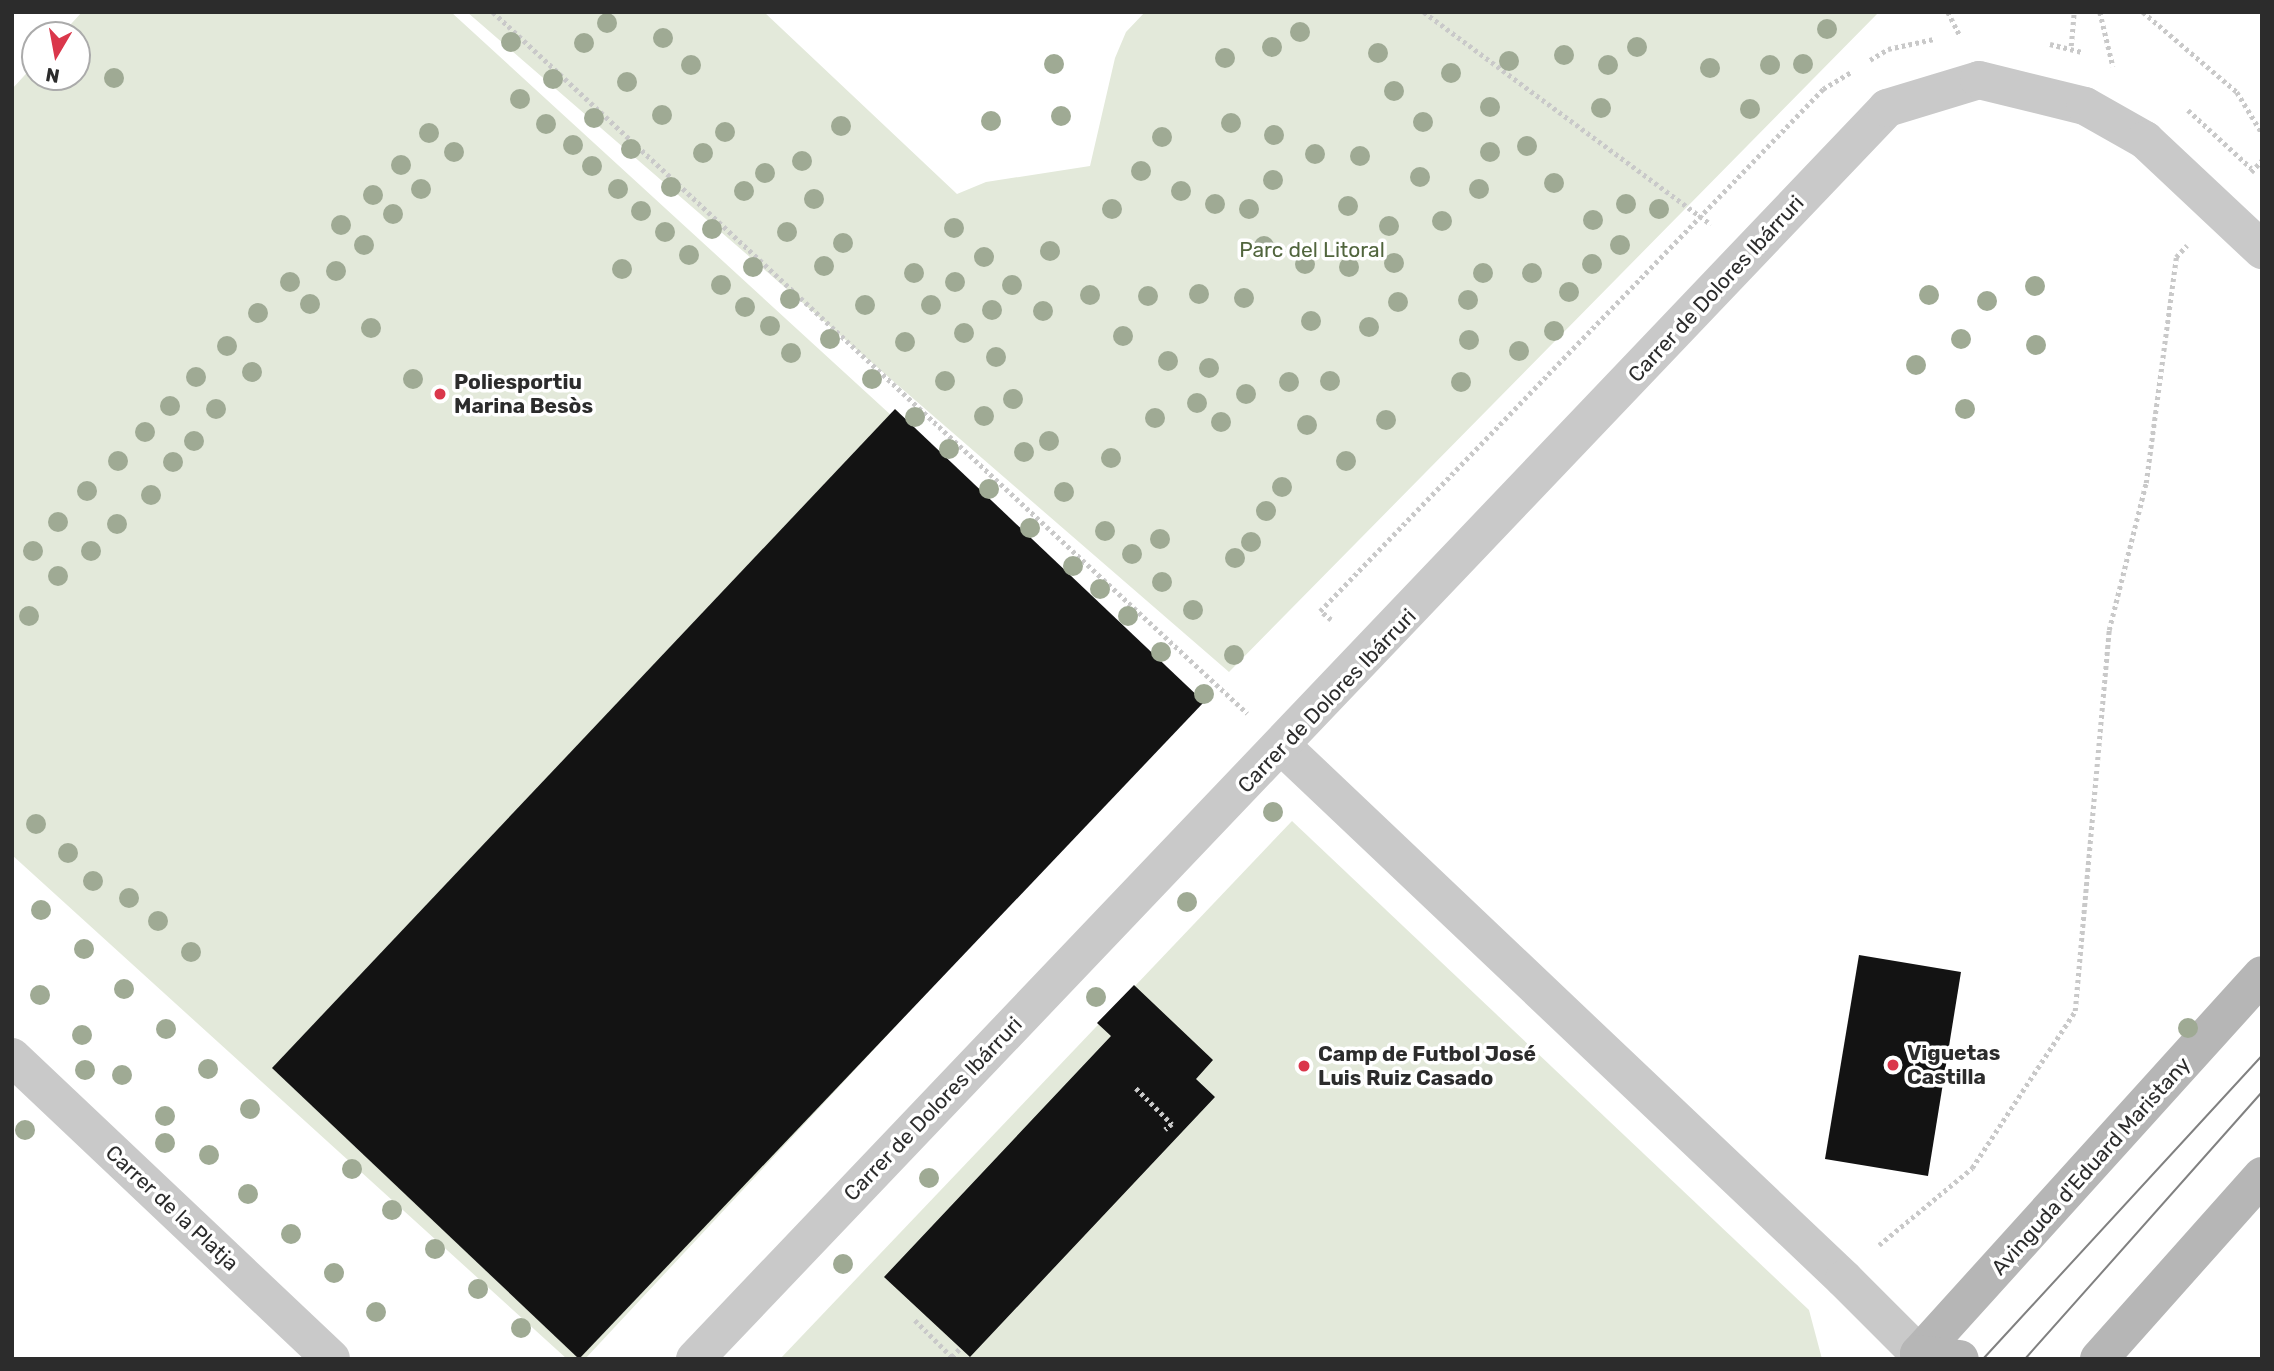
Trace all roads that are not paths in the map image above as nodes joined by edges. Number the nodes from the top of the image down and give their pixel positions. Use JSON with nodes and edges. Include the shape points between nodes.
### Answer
{"nodes":[{"id":1,"x":2262,"y":250,"type":"edge"},
{"id":2,"x":1283,"y":747,"type":"junction"},
{"id":3,"x":2262,"y":975,"type":"edge"},
{"id":4,"x":12,"y":1057,"type":"edge"},
{"id":5,"x":2262,"y":1176,"type":"edge"},
{"id":6,"x":1917,"y":1356,"type":"edge"},
{"id":7,"x":331,"y":1359,"type":"edge"},
{"id":8,"x":695,"y":1359,"type":"edge"},
{"id":9,"x":1960,"y":1359,"type":"edge"},
{"id":10,"x":2099,"y":1359,"type":"edge"}],
"edges":[{"from":1,"to":2,"type":"street","name":"Carrer de Dolores Ibárruri","via":[[2144,141],[2085,106],[1979,79],[1887,108]]},
{"from":2,"to":6,"type":"street"},
{"from":2,"to":8,"type":"street","name":"Carrer de Dolores Ibárruri"},
{"from":3,"to":6,"type":"main road","name":"Avinguda d'Eduard Maristany"},
{"from":4,"to":7,"type":"street","name":"Carrer de la Platja"},
{"from":5,"to":10,"type":"main road"},
{"from":6,"to":9,"type":"main road"}]}
